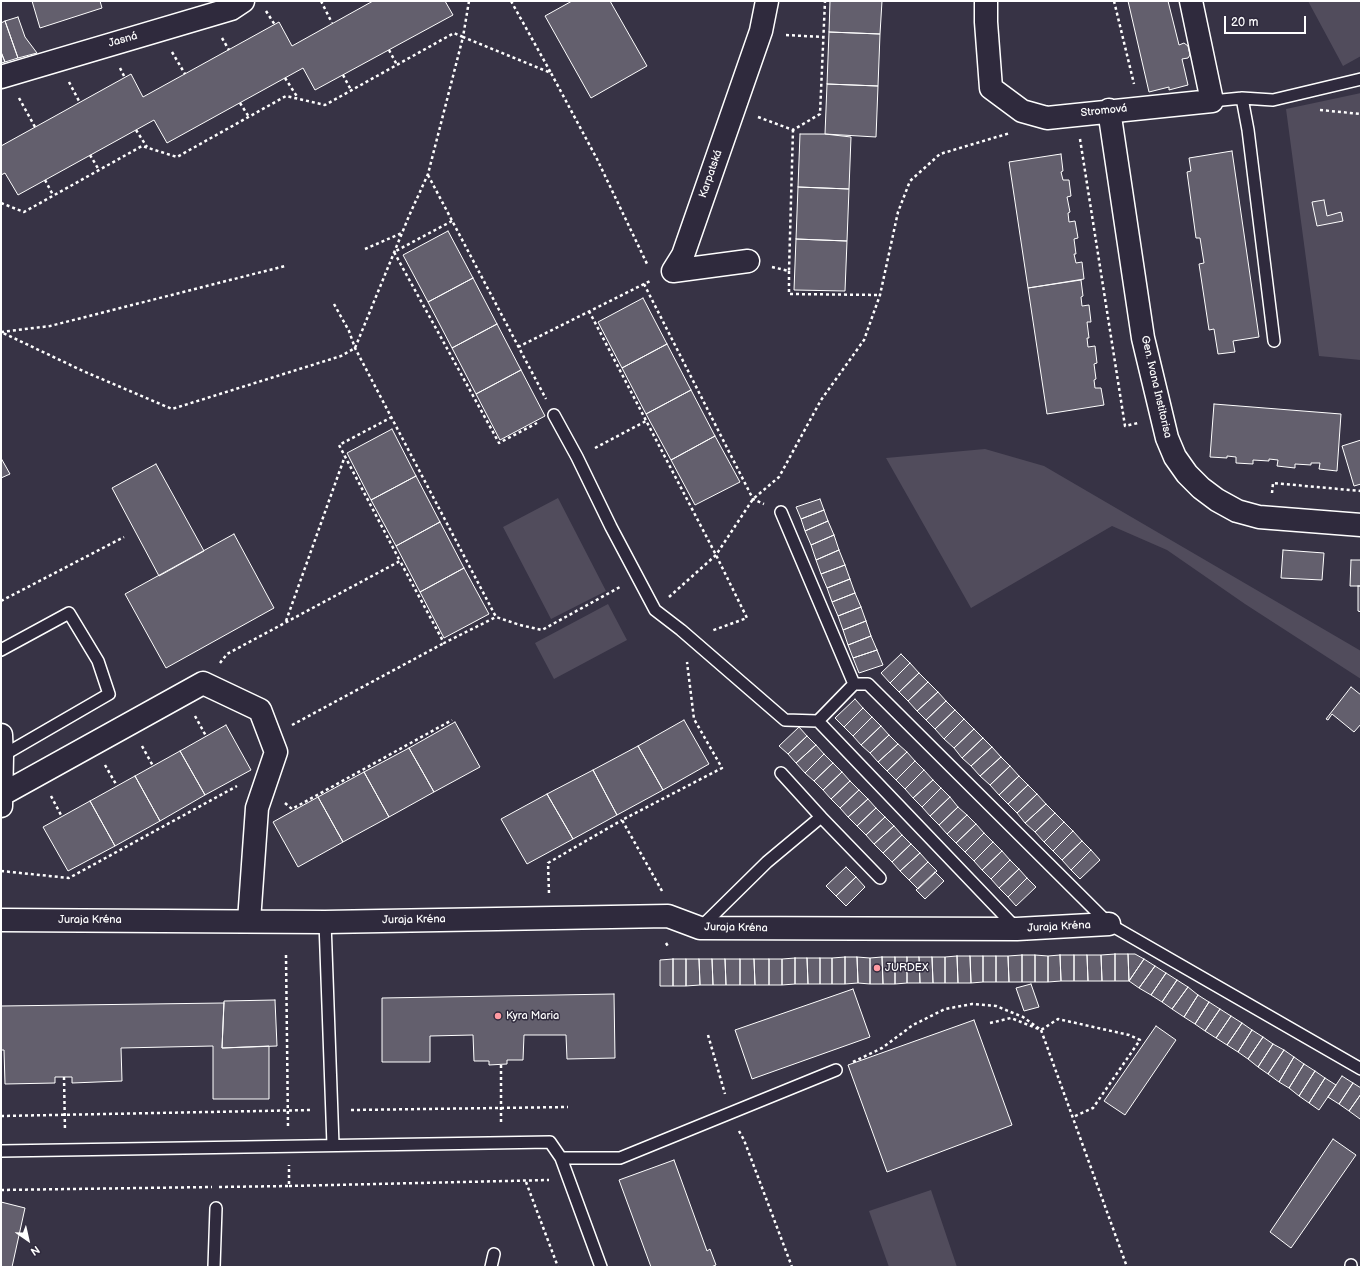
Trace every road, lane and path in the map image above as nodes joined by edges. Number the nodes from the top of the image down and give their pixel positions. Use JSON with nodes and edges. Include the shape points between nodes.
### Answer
{"nodes":[{"id":1,"x":243,"y":1,"type":"edge"},
{"id":2,"x":321,"y":1,"type":"edge"},
{"id":3,"x":469,"y":1,"type":"edge"},
{"id":4,"x":511,"y":1,"type":"edge"},
{"id":5,"x":767,"y":1,"type":"edge"},
{"id":6,"x":825,"y":1,"type":"edge"},
{"id":7,"x":986,"y":1,"type":"edge"},
{"id":8,"x":1114,"y":1,"type":"edge"},
{"id":9,"x":1191,"y":1,"type":"edge"},
{"id":10,"x":265,"y":9,"type":"dead end"},
{"id":11,"x":332,"y":23,"type":"dead end"},
{"id":12,"x":275,"y":25,"type":"dead end"},
{"id":13,"x":779,"y":35,"type":"dead end"},
{"id":14,"x":463,"y":37,"type":"junction"},
{"id":15,"x":823,"y":37,"type":"junction"},
{"id":16,"x":169,"y":48,"type":"dead end"},
{"id":17,"x":389,"y":50,"type":"dead end"},
{"id":18,"x":397,"y":65,"type":"junction"},
{"id":19,"x":551,"y":73,"type":"junction"},
{"id":20,"x":185,"y":74,"type":"dead end"},
{"id":21,"x":343,"y":75,"type":"dead end"},
{"id":22,"x":66,"y":76,"type":"dead end"},
{"id":23,"x":1,"y":77,"type":"edge"},
{"id":24,"x":285,"y":78,"type":"dead end"},
{"id":25,"x":1361,"y":79,"type":"edge"},
{"id":26,"x":351,"y":90,"type":"junction"},
{"id":27,"x":18,"y":97,"type":"dead end"},
{"id":28,"x":1242,"y":98,"type":"junction"},
{"id":29,"x":298,"y":99,"type":"junction"},
{"id":30,"x":1212,"y":101,"type":"junction"},
{"id":31,"x":80,"y":103,"type":"dead end"},
{"id":32,"x":240,"y":103,"type":"dead end"},
{"id":33,"x":1138,"y":108,"type":"junction"},
{"id":34,"x":1109,"y":110,"type":"junction"},
{"id":35,"x":1022,"y":111,"type":"junction"},
{"id":36,"x":753,"y":115,"type":"dead end"},
{"id":37,"x":248,"y":117,"type":"junction"},
{"id":38,"x":35,"y":127,"type":"dead end"},
{"id":39,"x":136,"y":130,"type":"dead end"},
{"id":40,"x":793,"y":130,"type":"junction"},
{"id":41,"x":148,"y":148,"type":"junction"},
{"id":42,"x":90,"y":155,"type":"dead end"},
{"id":43,"x":99,"y":170,"type":"junction"},
{"id":44,"x":428,"y":174,"type":"junction"},
{"id":45,"x":45,"y":180,"type":"dead end"},
{"id":46,"x":54,"y":195,"type":"junction"},
{"id":47,"x":1,"y":203,"type":"edge"},
{"id":48,"x":452,"y":221,"type":"junction"},
{"id":49,"x":402,"y":233,"type":"junction"},
{"id":50,"x":365,"y":249,"type":"dead end"},
{"id":51,"x":394,"y":252,"type":"junction"},
{"id":52,"x":748,"y":261,"type":"joint"},
{"id":53,"x":285,"y":266,"type":"dead end"},
{"id":54,"x":789,"y":271,"type":"junction"},
{"id":55,"x":663,"y":275,"type":"junction"},
{"id":56,"x":644,"y":284,"type":"junction"},
{"id":57,"x":880,"y":295,"type":"junction"},
{"id":58,"x":334,"y":304,"type":"dead end"},
{"id":59,"x":589,"y":311,"type":"junction"},
{"id":60,"x":1,"y":332,"type":"edge"},
{"id":61,"x":1274,"y":341,"type":"dead end"},
{"id":62,"x":518,"y":347,"type":"junction"},
{"id":63,"x":355,"y":348,"type":"junction"},
{"id":64,"x":554,"y":415,"type":"junction"},
{"id":65,"x":392,"y":417,"type":"junction"},
{"id":66,"x":646,"y":422,"type":"junction"},
{"id":67,"x":345,"y":456,"type":"junction"},
{"id":68,"x":577,"y":457,"type":"junction"},
{"id":69,"x":1273,"y":483,"type":"dead end"},
{"id":70,"x":1361,"y":491,"type":"edge"},
{"id":71,"x":753,"y":499,"type":"junction"},
{"id":72,"x":781,"y":512,"type":"joint"},
{"id":73,"x":1361,"y":525,"type":"edge"},
{"id":74,"x":124,"y":537,"type":"dead end"},
{"id":75,"x":716,"y":555,"type":"junction"},
{"id":76,"x":400,"y":561,"type":"junction"},
{"id":77,"x":638,"y":578,"type":"junction"},
{"id":78,"x":1,"y":602,"type":"edge"},
{"id":79,"x":655,"y":610,"type":"junction"},
{"id":80,"x":496,"y":616,"type":"junction"},
{"id":81,"x":286,"y":622,"type":"junction"},
{"id":82,"x":690,"y":638,"type":"junction"},
{"id":83,"x":444,"y":643,"type":"junction"},
{"id":84,"x":1,"y":650,"type":"edge"},
{"id":85,"x":203,"y":683,"type":"junction"},
{"id":86,"x":854,"y":684,"type":"junction"},
{"id":87,"x":194,"y":713,"type":"dead end"},
{"id":88,"x":452,"y":720,"type":"dead end"},
{"id":89,"x":818,"y":721,"type":"junction"},
{"id":90,"x":206,"y":736,"type":"dead end"},
{"id":91,"x":270,"y":737,"type":"junction"},
{"id":92,"x":140,"y":742,"type":"dead end"},
{"id":93,"x":2,"y":746,"type":"edge"},
{"id":94,"x":104,"y":762,"type":"dead end"},
{"id":95,"x":153,"y":766,"type":"dead end"},
{"id":96,"x":781,"y":773,"type":"dead end"},
{"id":97,"x":268,"y":777,"type":"junction"},
{"id":98,"x":117,"y":786,"type":"dead end"},
{"id":99,"x":49,"y":792,"type":"dead end"},
{"id":100,"x":1,"y":795,"type":"edge"},
{"id":101,"x":1,"y":806,"type":"edge"},
{"id":102,"x":62,"y":817,"type":"dead end"},
{"id":103,"x":820,"y":817,"type":"junction"},
{"id":104,"x":622,"y":820,"type":"junction"},
{"id":105,"x":1,"y":872,"type":"edge"},
{"id":106,"x":880,"y":878,"type":"dead end"},
{"id":107,"x":663,"y":893,"type":"dead end"},
{"id":108,"x":549,"y":894,"type":"dead end"},
{"id":109,"x":1,"y":920,"type":"edge"},
{"id":110,"x":249,"y":921,"type":"junction"},
{"id":111,"x":325,"y":922,"type":"junction"},
{"id":112,"x":1109,"y":924,"type":"junction"},
{"id":113,"x":700,"y":928,"type":"junction"},
{"id":114,"x":1017,"y":929,"type":"junction"},
{"id":115,"x":990,"y":1023,"type":"dead end"},
{"id":116,"x":1041,"y":1030,"type":"junction"},
{"id":117,"x":708,"y":1035,"type":"dead end"},
{"id":118,"x":501,"y":1065,"type":"dead end"},
{"id":119,"x":1359,"y":1067,"type":"edge"},
{"id":120,"x":836,"y":1070,"type":"joint"},
{"id":121,"x":64,"y":1077,"type":"dead end"},
{"id":122,"x":568,"y":1107,"type":"dead end"},
{"id":123,"x":501,"y":1108,"type":"junction"},
{"id":124,"x":331,"y":1110,"type":"junction"},
{"id":125,"x":730,"y":1113,"type":"junction"},
{"id":126,"x":64,"y":1114,"type":"junction"},
{"id":127,"x":1,"y":1116,"type":"edge"},
{"id":128,"x":1073,"y":1117,"type":"junction"},
{"id":129,"x":501,"y":1142,"type":"junction"},
{"id":130,"x":333,"y":1145,"type":"junction"},
{"id":131,"x":65,"y":1150,"type":"junction"},
{"id":132,"x":1,"y":1151,"type":"edge"},
{"id":133,"x":561,"y":1158,"type":"junction"},
{"id":134,"x":569,"y":1180,"type":"junction"},
{"id":135,"x":526,"y":1182,"type":"junction"},
{"id":136,"x":289,"y":1186,"type":"dead end"},
{"id":137,"x":216,"y":1208,"type":"dead end"},
{"id":138,"x":494,"y":1254,"type":"dead end"},
{"id":139,"x":214,"y":1267,"type":"edge"},
{"id":140,"x":491,"y":1267,"type":"edge"},
{"id":141,"x":558,"y":1267,"type":"edge"},
{"id":142,"x":600,"y":1267,"type":"edge"},
{"id":143,"x":792,"y":1267,"type":"edge"},
{"id":144,"x":1127,"y":1267,"type":"edge"}],
"edges":[{"from":1,"to":23,"type":"street","name":"Jasná","via":[[231,9]]},
{"from":2,"to":11,"type":"path"},
{"from":3,"to":14,"type":"path"},
{"from":4,"to":19,"type":"path"},
{"from":5,"to":55,"type":"street","name":"Karpatská","via":[[761,30],[683,255]]},
{"from":6,"to":15,"type":"path"},
{"from":7,"to":35,"type":"street","name":"Stromová","via":[[991,88]]},
{"from":8,"to":33,"type":"path"},
{"from":9,"to":30,"type":"street"},
{"from":10,"to":12,"type":"path"},
{"from":13,"to":15,"type":"path"},
{"from":14,"to":18,"type":"path","via":[[454,33]]},
{"from":14,"to":19,"type":"path"},
{"from":14,"to":44,"type":"path"},
{"from":15,"to":40,"type":"path","via":[[820,114]]},
{"from":16,"to":20,"type":"path"},
{"from":17,"to":18,"type":"path"},
{"from":18,"to":26,"type":"path"},
{"from":19,"to":55,"type":"path","via":[[635,236]]},
{"from":21,"to":26,"type":"path"},
{"from":22,"to":31,"type":"path"},
{"from":24,"to":29,"type":"path"},
{"from":25,"to":28,"type":"lane","via":[[1273,100]]},
{"from":26,"to":29,"type":"path","via":[[325,105]]},
{"from":27,"to":38,"type":"path"},
{"from":28,"to":30,"type":"lane"},
{"from":28,"to":61,"type":"lane"},
{"from":29,"to":37,"type":"path","via":[[286,96]]},
{"from":30,"to":33,"type":"street","name":"Stromová"},
{"from":32,"to":37,"type":"path"},
{"from":33,"to":34,"type":"street","name":"Stromová"},
{"from":34,"to":35,"type":"street","name":"Stromová","via":[[1047,118]]},
{"from":34,"to":73,"type":"street","name":"Gen. Ivana Institorisa","via":[[1143,338],[1167,438],[1175,456],[1187,474],[1201,488],[1237,510],[1259,517]]},
{"from":35,"to":57,"type":"path","via":[[1014,132],[940,154],[910,181],[898,212]]},
{"from":36,"to":40,"type":"path"},
{"from":37,"to":41,"type":"path","via":[[177,157]]},
{"from":39,"to":41,"type":"path"},
{"from":40,"to":54,"type":"path"},
{"from":41,"to":43,"type":"path","via":[[142,146]]},
{"from":42,"to":43,"type":"path"},
{"from":43,"to":46,"type":"path"},
{"from":44,"to":48,"type":"path"},
{"from":44,"to":49,"type":"path"},
{"from":45,"to":46,"type":"path"},
{"from":46,"to":47,"type":"path","via":[[24,212]]},
{"from":48,"to":51,"type":"path"},
{"from":48,"to":62,"type":"path"},
{"from":49,"to":50,"type":"path"},
{"from":49,"to":51,"type":"path"},
{"from":51,"to":63,"type":"path"},
{"from":51,"to":64,"type":"path","via":[[499,443]]},
{"from":52,"to":54,"type":"path"},
{"from":52,"to":55,"type":"street"},
{"from":53,"to":60,"type":"path","via":[[50,326]]},
{"from":54,"to":57,"type":"path","via":[[789,294]]},
{"from":55,"to":56,"type":"path"},
{"from":56,"to":59,"type":"path"},
{"from":56,"to":71,"type":"path"},
{"from":57,"to":71,"type":"path","via":[[864,340],[821,400],[779,477]]},
{"from":58,"to":63,"type":"path"},
{"from":59,"to":62,"type":"path"},
{"from":59,"to":66,"type":"path"},
{"from":60,"to":63,"type":"path","via":[[172,409],[341,356]]},
{"from":62,"to":64,"type":"path"},
{"from":63,"to":65,"type":"path"},
{"from":64,"to":68,"type":"lane"},
{"from":65,"to":67,"type":"path","via":[[339,445]]},
{"from":65,"to":80,"type":"path"},
{"from":66,"to":68,"type":"path"},
{"from":66,"to":75,"type":"path"},
{"from":67,"to":76,"type":"path"},
{"from":67,"to":81,"type":"path"},
{"from":68,"to":77,"type":"lane"},
{"from":69,"to":70,"type":"path"},
{"from":71,"to":72,"type":"path"},
{"from":71,"to":75,"type":"path"},
{"from":72,"to":86,"type":"lane"},
{"from":74,"to":78,"type":"path"},
{"from":75,"to":79,"type":"path"},
{"from":75,"to":82,"type":"path","via":[[747,618]]},
{"from":76,"to":81,"type":"path"},
{"from":76,"to":83,"type":"path"},
{"from":77,"to":79,"type":"lane"},
{"from":77,"to":80,"type":"path","via":[[542,630]]},
{"from":79,"to":82,"type":"lane"},
{"from":80,"to":83,"type":"path"},
{"from":81,"to":85,"type":"path","via":[[227,654]]},
{"from":82,"to":89,"type":"lane","via":[[785,720]]},
{"from":82,"to":104,"type":"path","via":[[685,641],[694,719],[722,768]]},
{"from":83,"to":91,"type":"path"},
{"from":84,"to":93,"type":"lane","via":[[69,613],[98,661],[109,694]]},
{"from":85,"to":91,"type":"street","via":[[260,710]]},
{"from":85,"to":100,"type":"street"},
{"from":86,"to":89,"type":"lane"},
{"from":86,"to":112,"type":"lane","via":[[868,684]]},
{"from":87,"to":90,"type":"path"},
{"from":88,"to":97,"type":"path","via":[[292,809]]},
{"from":89,"to":114,"type":"lane"},
{"from":91,"to":97,"type":"street","via":[[276,752]]},
{"from":92,"to":95,"type":"path"},
{"from":93,"to":100,"type":"street"},
{"from":94,"to":98,"type":"path"},
{"from":96,"to":103,"type":"lane"},
{"from":97,"to":105,"type":"path","via":[[69,878]]},
{"from":97,"to":110,"type":"street","via":[[257,808]]},
{"from":99,"to":102,"type":"path"},
{"from":100,"to":101,"type":"street"},
{"from":103,"to":106,"type":"lane"},
{"from":103,"to":113,"type":"lane","via":[[767,862]]},
{"from":104,"to":107,"type":"path"},
{"from":104,"to":108,"type":"path","via":[[548,863]]},
{"from":109,"to":110,"type":"street","name":"Juraja Kréna"},
{"from":110,"to":111,"type":"street","name":"Juraja Kréna"},
{"from":111,"to":113,"type":"street","name":"Juraja Kréna","via":[[668,916]]},
{"from":111,"to":124,"type":"lane"},
{"from":112,"to":114,"type":"street","name":"Juraja Kréna"},
{"from":112,"to":119,"type":"lane"},
{"from":113,"to":114,"type":"street","name":"Juraja Kréna"},
{"from":115,"to":116,"type":"path","via":[[1011,1018]]},
{"from":116,"to":120,"type":"path","via":[[1023,1016],[996,1006],[965,1005],[945,1009],[913,1025],[882,1048]]},
{"from":116,"to":128,"type":"path"},
{"from":116,"to":128,"type":"path","via":[[1058,1019],[1129,1035],[1140,1040],[1093,1108]]},
{"from":117,"to":125,"type":"path"},
{"from":118,"to":123,"type":"path"},
{"from":120,"to":125,"type":"lane"},
{"from":121,"to":126,"type":"path"},
{"from":122,"to":123,"type":"path"},
{"from":123,"to":124,"type":"path"},
{"from":123,"to":129,"type":"path"},
{"from":124,"to":126,"type":"path"},
{"from":124,"to":130,"type":"lane"},
{"from":125,"to":133,"type":"lane","via":[[620,1158]]},
{"from":125,"to":143,"type":"path","via":[[744,1140]]},
{"from":126,"to":127,"type":"path"},
{"from":126,"to":131,"type":"path"},
{"from":128,"to":144,"type":"path"},
{"from":129,"to":130,"type":"lane"},
{"from":129,"to":133,"type":"lane","via":[[550,1142]]},
{"from":130,"to":131,"type":"lane"},
{"from":131,"to":132,"type":"lane"},
{"from":133,"to":134,"type":"lane"},
{"from":134,"to":135,"type":"path"},
{"from":134,"to":142,"type":"lane"},
{"from":135,"to":136,"type":"path"},
{"from":135,"to":141,"type":"path"},
{"from":137,"to":139,"type":"lane"},
{"from":138,"to":140,"type":"lane"}]}
